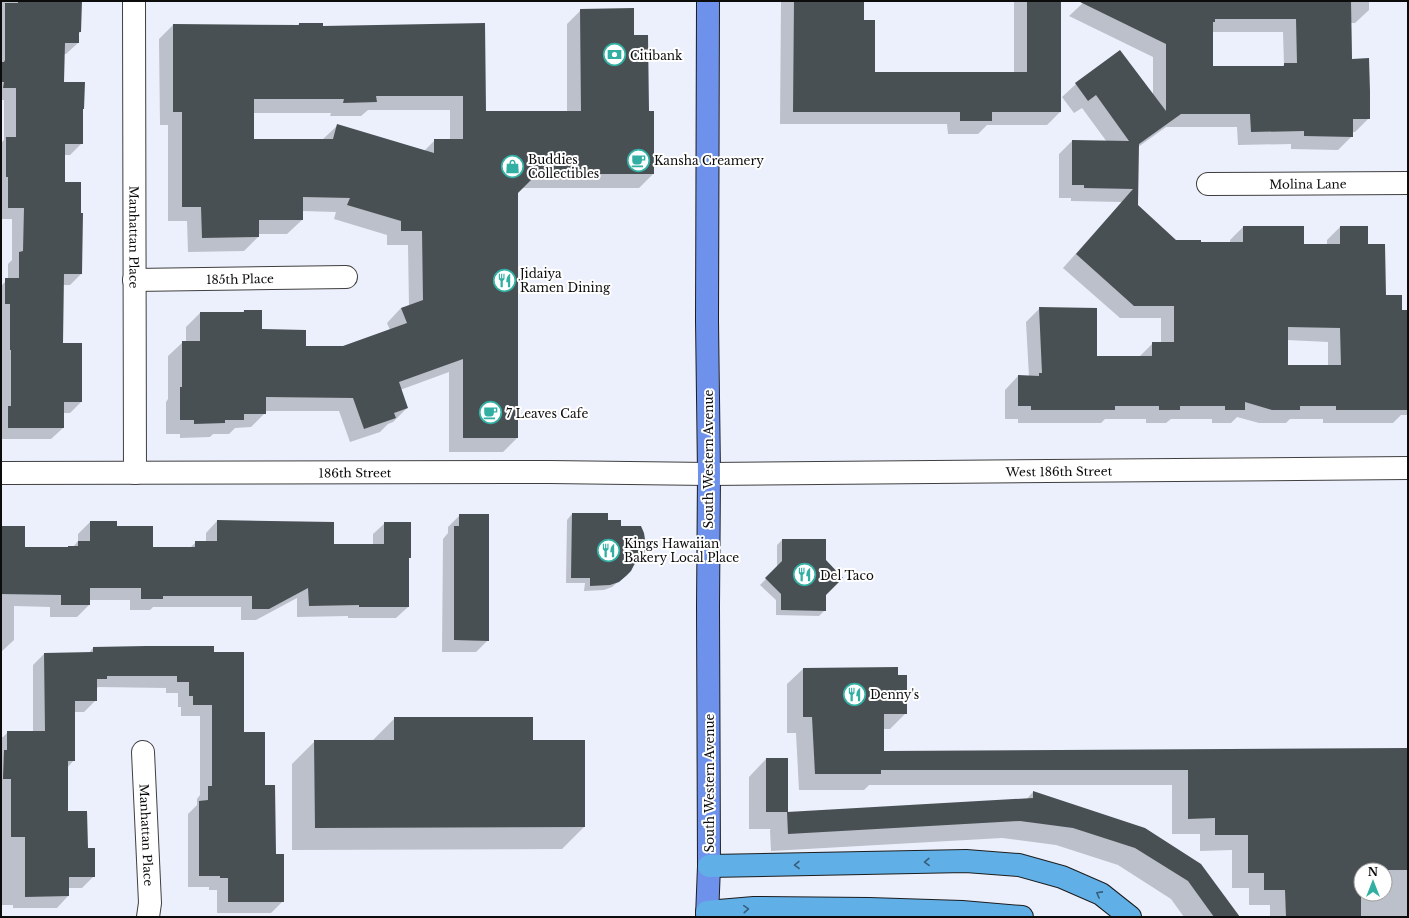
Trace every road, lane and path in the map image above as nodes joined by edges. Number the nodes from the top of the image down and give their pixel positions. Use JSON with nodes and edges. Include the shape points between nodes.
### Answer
{"nodes":[{"id":1,"x":134,"y":1,"type":"edge"},
{"id":2,"x":708,"y":1,"type":"edge"},
{"id":3,"x":1408,"y":183,"type":"edge"},
{"id":4,"x":1208,"y":184,"type":"dead end"},
{"id":5,"x":346,"y":277,"type":"dead end"},
{"id":6,"x":134,"y":280,"type":"junction"},
{"id":7,"x":1408,"y":468,"type":"edge"},
{"id":8,"x":1,"y":473,"type":"edge"},
{"id":9,"x":135,"y":473,"type":"junction"},
{"id":10,"x":709,"y":474,"type":"junction"},
{"id":11,"x":143,"y":752,"type":"dead end"},
{"id":12,"x":709,"y":866,"type":"junction"},
{"id":13,"x":707,"y":914,"type":"edge"},
{"id":14,"x":148,"y":917,"type":"edge"},
{"id":15,"x":1022,"y":917,"type":"edge"},
{"id":16,"x":1130,"y":917,"type":"edge"}],
"edges":[{"from":1,"to":6,"type":"street","name":"Manhattan Place"},
{"from":2,"to":10,"type":"main road","name":"South Western Avenue"},
{"from":3,"to":4,"type":"street","name":"Molina Lane"},
{"from":5,"to":6,"type":"street","name":"185th Place"},
{"from":6,"to":9,"type":"street","name":"Manhattan Place"},
{"from":7,"to":10,"type":"street","name":"West 186th Street"},
{"from":8,"to":9,"type":"street","name":"186th Street"},
{"from":9,"to":10,"type":"street","name":"186th Street"},
{"from":10,"to":12,"type":"main road","name":"South Western Avenue"},
{"from":11,"to":14,"type":"street","name":"Manhattan Place","via":[[150,903]]},
{"from":12,"to":13,"type":"main road","name":"South Western Avenue"},
{"from":16,"to":12,"type":"highway","one_way":true,"via":[[1101,894],[1062,876],[1019,866],[966,861]]},
{"from":13,"to":15,"type":"highway","one_way":true,"via":[[754,908],[869,909]]}]}
